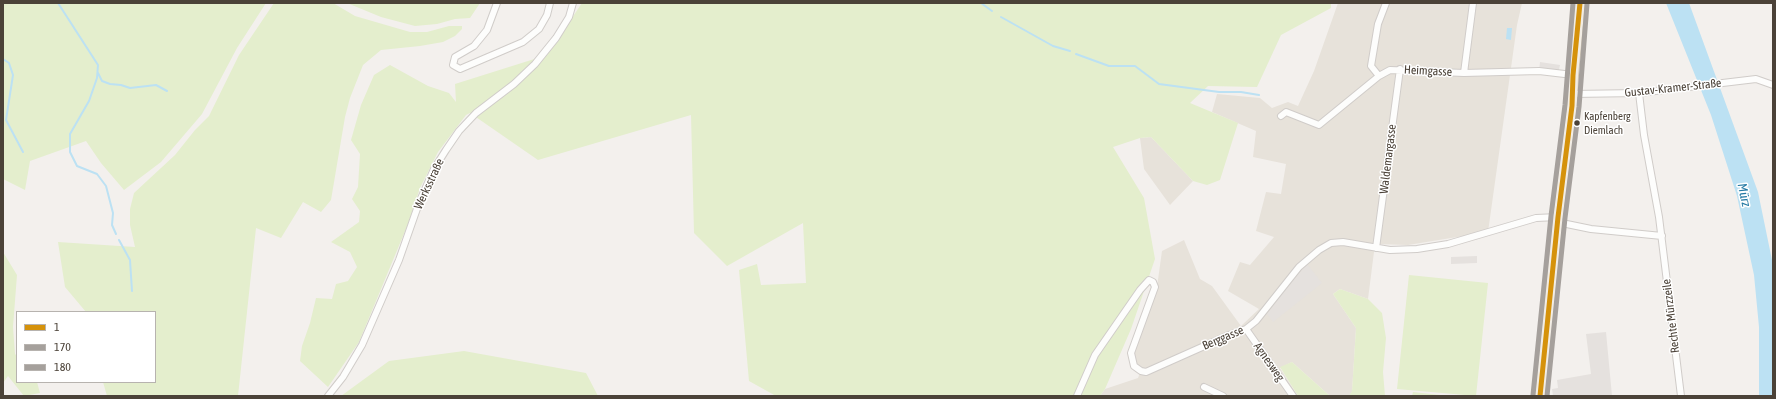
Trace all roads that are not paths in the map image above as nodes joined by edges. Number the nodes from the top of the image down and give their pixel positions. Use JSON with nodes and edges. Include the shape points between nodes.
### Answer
{"nodes":[{"id":1,"x":497,"y":3,"type":"edge"},
{"id":2,"x":550,"y":3,"type":"edge"},
{"id":3,"x":573,"y":3,"type":"edge"},
{"id":4,"x":1386,"y":3,"type":"edge"},
{"id":5,"x":1473,"y":3,"type":"edge"},
{"id":6,"x":1580,"y":3,"type":"edge"},
{"id":7,"x":1400,"y":69,"type":"junction"},
{"id":8,"x":1464,"y":73,"type":"junction"},
{"id":9,"x":1573,"y":75,"type":"junction"},
{"id":10,"x":1379,"y":76,"type":"junction"},
{"id":11,"x":1773,"y":85,"type":"edge"},
{"id":12,"x":1639,"y":92,"type":"junction"},
{"id":13,"x":1572,"y":94,"type":"junction"},
{"id":14,"x":1281,"y":116,"type":"dead end"},
{"id":15,"x":1558,"y":219,"type":"junction"},
{"id":16,"x":1662,"y":236,"type":"junction"},
{"id":17,"x":1376,"y":248,"type":"junction"},
{"id":18,"x":1246,"y":329,"type":"junction"},
{"id":19,"x":1204,"y":387,"type":"dead end"},
{"id":20,"x":328,"y":396,"type":"edge"},
{"id":21,"x":1077,"y":396,"type":"edge"},
{"id":22,"x":1223,"y":396,"type":"edge"},
{"id":23,"x":1293,"y":396,"type":"edge"},
{"id":24,"x":1540,"y":396,"type":"edge"},
{"id":25,"x":1681,"y":396,"type":"edge"}],
"edges":[{"from":1,"to":2,"type":"street","via":[[487,30],[474,46],[454,57],[453,65],[460,69],[522,42],[538,30],[547,15]]},
{"from":3,"to":20,"type":"street","name":"Werksstraße","via":[[569,17],[556,38],[535,64],[476,113],[459,131],[434,169],[400,260],[362,345]]},
{"from":4,"to":10,"type":"street","via":[[1378,24],[1371,66]]},
{"from":5,"to":8,"type":"street"},
{"from":6,"to":9,"type":"main road"},
{"from":7,"to":8,"type":"street","name":"Heimgasse"},
{"from":7,"to":10,"type":"street","name":"Heimgasse","via":[[1390,70]]},
{"from":7,"to":17,"type":"street","name":"Waldemargasse"},
{"from":8,"to":9,"type":"street","name":"Heimgasse","via":[[1539,71]]},
{"from":9,"to":13,"type":"main road"},
{"from":10,"to":14,"type":"street","name":"Heimgasse","via":[[1319,125],[1286,112]]},
{"from":11,"to":12,"type":"street","name":"Gustav-Kramer-Straße","via":[[1756,79]]},
{"from":12,"to":13,"type":"street","name":"Gustav-Kramer-Straße"},
{"from":12,"to":16,"type":"street","name":"Rechte Mürzzeile","via":[[1644,136]]},
{"from":13,"to":15,"type":"main road"},
{"from":15,"to":16,"type":"street","via":[[1591,230]]},
{"from":15,"to":17,"type":"street","name":"Berggasse","via":[[1536,218],[1482,235],[1425,248]]},
{"from":15,"to":24,"type":"main road"},
{"from":16,"to":25,"type":"street","name":"Rechte Mürzzeile"},
{"from":17,"to":18,"type":"street","name":"Berggasse","via":[[1343,242],[1319,250],[1299,267],[1256,321]]},
{"from":18,"to":21,"type":"street","name":"Berggasse","via":[[1146,372],[1141,371],[1134,366],[1131,353],[1155,287],[1149,280],[1094,355]]},
{"from":18,"to":23,"type":"street","name":"Agnesweg"},
{"from":19,"to":22,"type":"street"}]}
